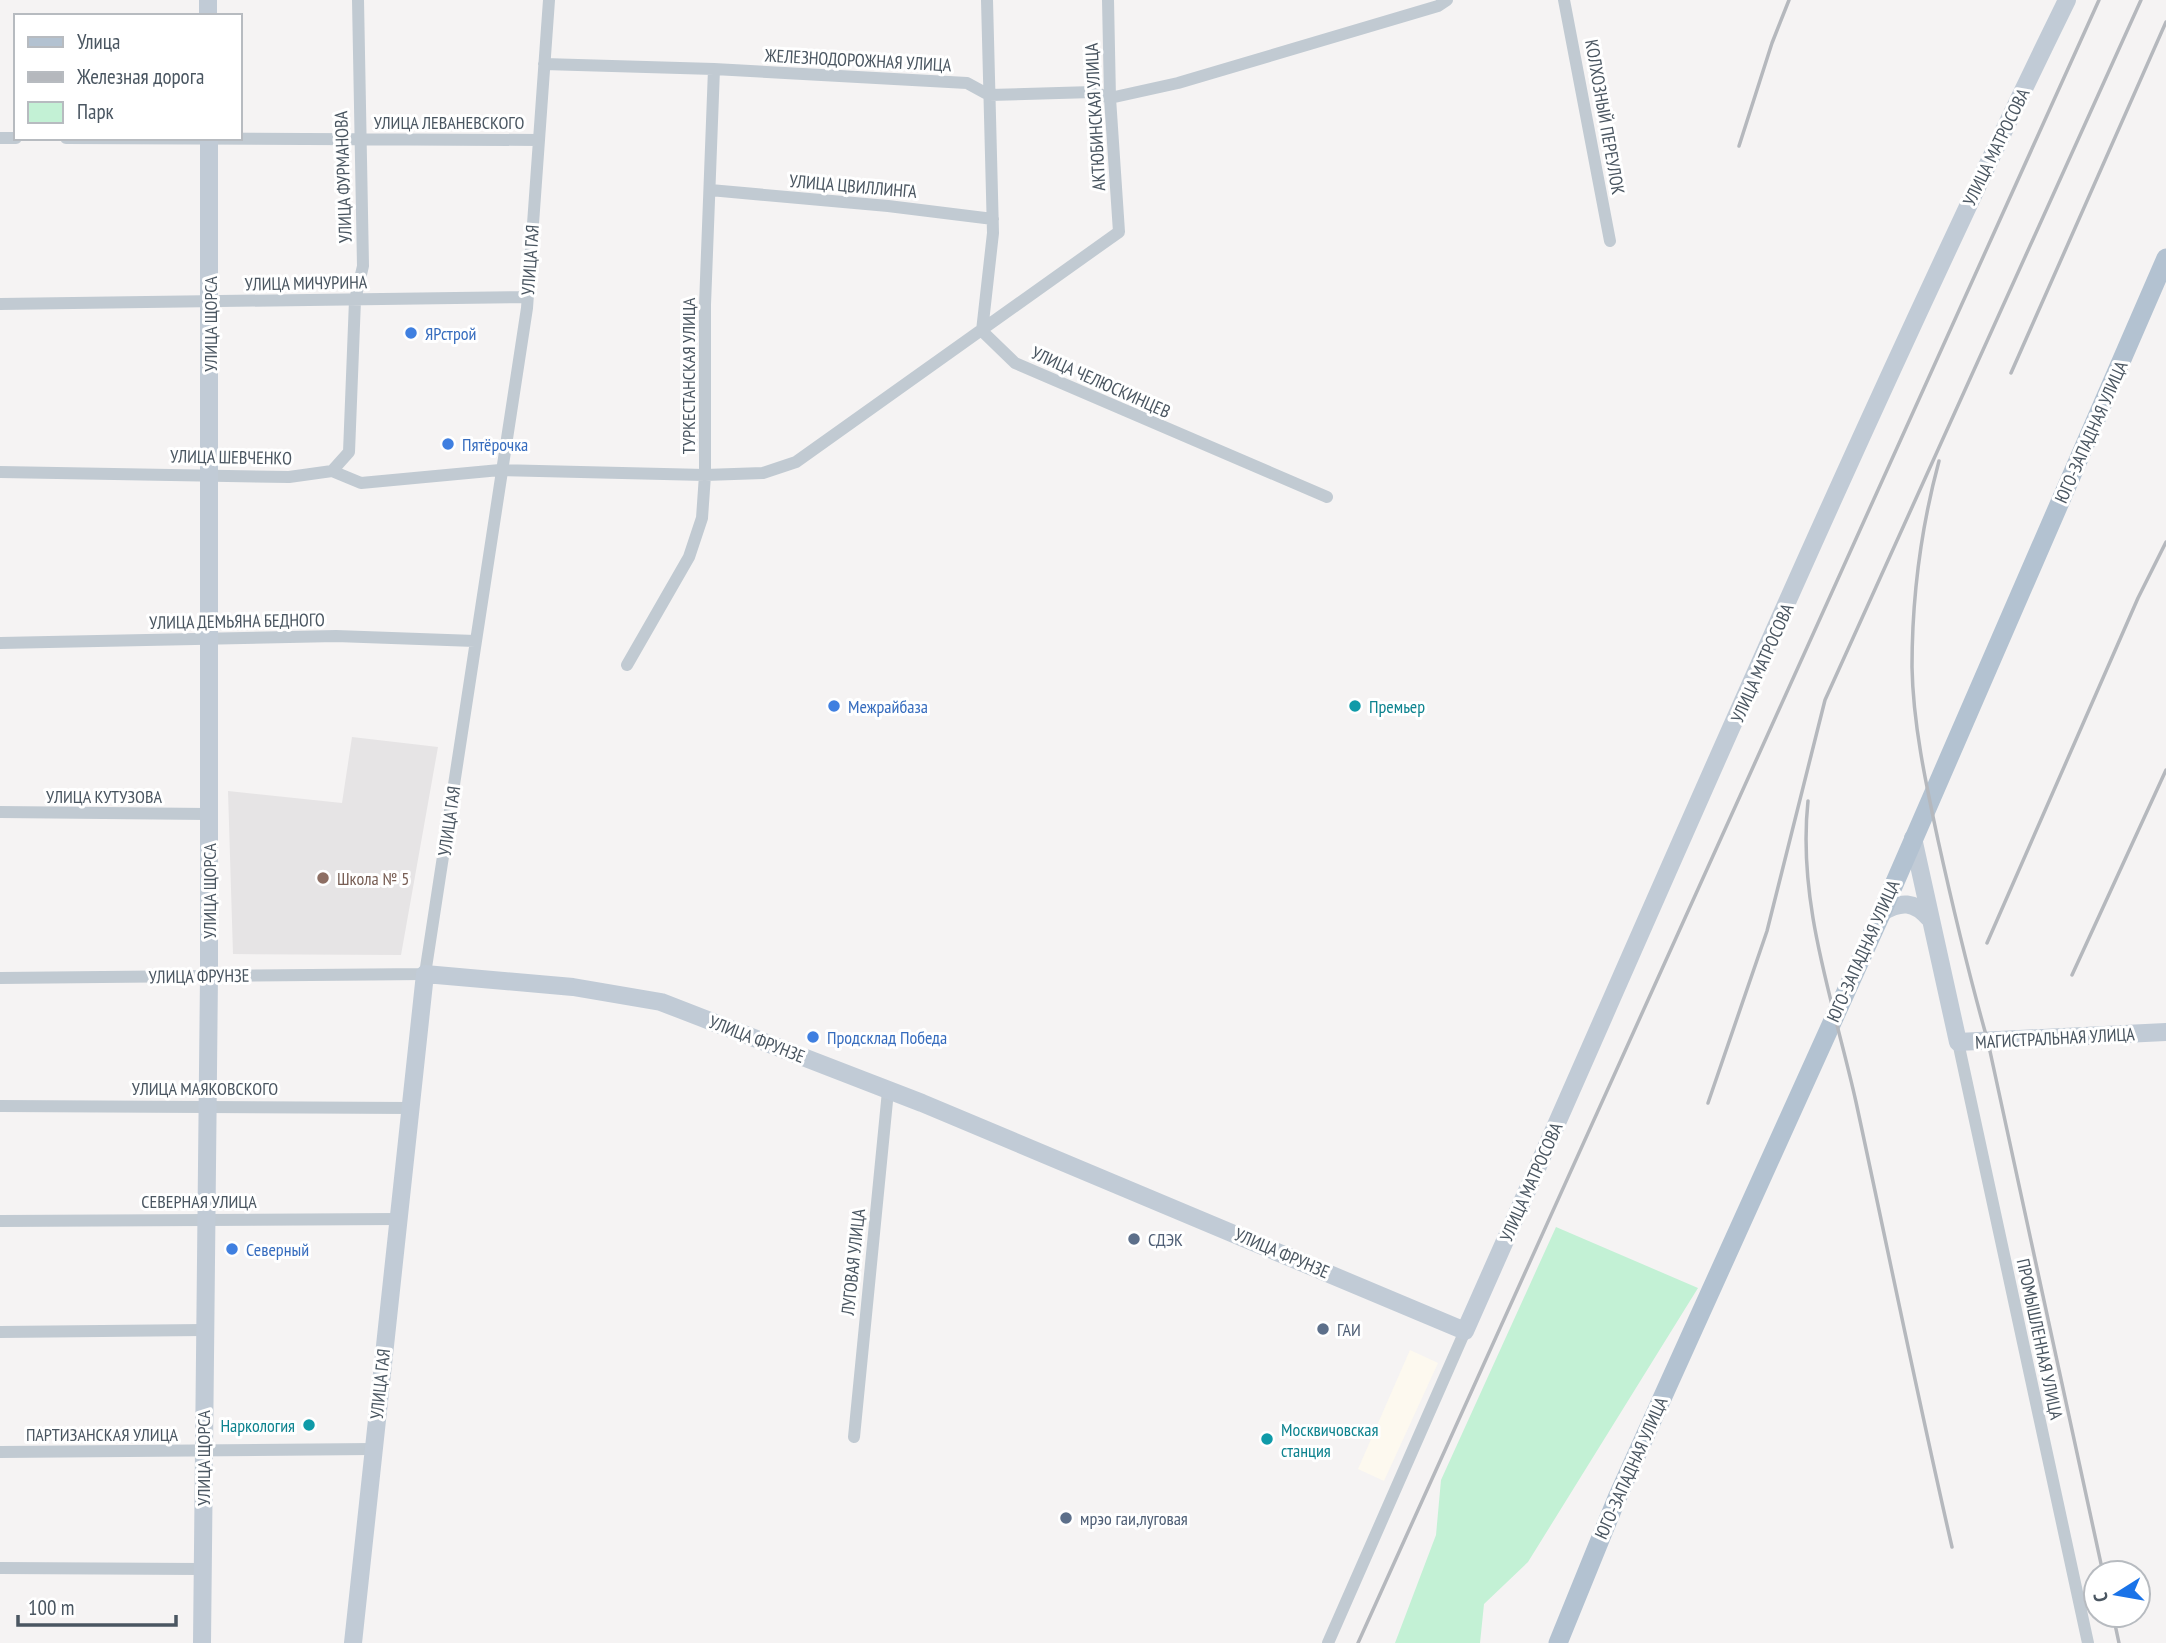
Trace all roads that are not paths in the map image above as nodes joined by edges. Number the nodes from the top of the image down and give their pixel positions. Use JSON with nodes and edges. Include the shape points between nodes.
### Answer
{"nodes":[{"id":1,"x":358,"y":0,"type":"edge"},
{"id":2,"x":549,"y":0,"type":"edge"},
{"id":3,"x":987,"y":0,"type":"edge"},
{"id":4,"x":1108,"y":0,"type":"edge"},
{"id":5,"x":1447,"y":0,"type":"edge"},
{"id":6,"x":1564,"y":0,"type":"edge"},
{"id":7,"x":2067,"y":0,"type":"edge"},
{"id":8,"x":544,"y":64,"type":"junction"},
{"id":9,"x":714,"y":69,"type":"junction"},
{"id":10,"x":989,"y":95,"type":"junction"},
{"id":11,"x":1110,"y":98,"type":"junction"},
{"id":12,"x":242,"y":139,"type":"edge"},
{"id":13,"x":359,"y":139,"type":"junction"},
{"id":14,"x":209,"y":140,"type":"edge"},
{"id":15,"x":539,"y":140,"type":"junction"},
{"id":16,"x":710,"y":191,"type":"junction"},
{"id":17,"x":993,"y":219,"type":"junction"},
{"id":18,"x":1119,"y":232,"type":"joint"},
{"id":19,"x":1610,"y":241,"type":"dead end"},
{"id":20,"x":2166,"y":258,"type":"edge"},
{"id":21,"x":528,"y":297,"type":"junction"},
{"id":22,"x":355,"y":300,"type":"junction"},
{"id":23,"x":210,"y":302,"type":"junction"},
{"id":24,"x":0,"y":304,"type":"edge"},
{"id":25,"x":982,"y":331,"type":"junction"},
{"id":26,"x":500,"y":470,"type":"junction"},
{"id":27,"x":332,"y":471,"type":"junction"},
{"id":28,"x":0,"y":472,"type":"edge"},
{"id":29,"x":208,"y":475,"type":"junction"},
{"id":30,"x":705,"y":475,"type":"junction"},
{"id":31,"x":1327,"y":497,"type":"dead end"},
{"id":32,"x":207,"y":639,"type":"junction"},
{"id":33,"x":475,"y":640,"type":"junction"},
{"id":34,"x":0,"y":643,"type":"edge"},
{"id":35,"x":627,"y":665,"type":"dead end"},
{"id":36,"x":0,"y":812,"type":"edge"},
{"id":37,"x":208,"y":814,"type":"junction"},
{"id":38,"x":1913,"y":838,"type":"junction"},
{"id":39,"x":1882,"y":912,"type":"junction"},
{"id":40,"x":1929,"y":918,"type":"junction"},
{"id":41,"x":425,"y":974,"type":"junction"},
{"id":42,"x":209,"y":975,"type":"junction"},
{"id":43,"x":0,"y":978,"type":"edge"},
{"id":44,"x":2166,"y":1032,"type":"edge"},
{"id":45,"x":1958,"y":1042,"type":"junction"},
{"id":46,"x":888,"y":1091,"type":"junction"},
{"id":47,"x":207,"y":1105,"type":"junction"},
{"id":48,"x":0,"y":1106,"type":"edge"},
{"id":49,"x":410,"y":1108,"type":"junction"},
{"id":50,"x":206,"y":1218,"type":"junction"},
{"id":51,"x":398,"y":1219,"type":"junction"},
{"id":52,"x":0,"y":1221,"type":"edge"},
{"id":53,"x":204,"y":1330,"type":"junction"},
{"id":54,"x":1465,"y":1331,"type":"junction"},
{"id":55,"x":0,"y":1332,"type":"edge"},
{"id":56,"x":854,"y":1437,"type":"dead end"},
{"id":57,"x":373,"y":1449,"type":"junction"},
{"id":58,"x":0,"y":1452,"type":"edge"},
{"id":59,"x":203,"y":1452,"type":"junction"},
{"id":60,"x":0,"y":1568,"type":"edge"},
{"id":61,"x":202,"y":1569,"type":"junction"},
{"id":62,"x":202,"y":1643,"type":"edge"},
{"id":63,"x":353,"y":1643,"type":"edge"},
{"id":64,"x":1328,"y":1643,"type":"edge"},
{"id":65,"x":1558,"y":1643,"type":"edge"},
{"id":66,"x":2088,"y":1643,"type":"edge"}],
"edges":[{"from":1,"to":13,"type":"street","name":"УЛИЦА ФУРМАНОВА"},
{"from":2,"to":8,"type":"street","name":"УЛИЦА ГАЯ"},
{"from":3,"to":10,"type":"street"},
{"from":4,"to":11,"type":"street","name":"АКТЮБИНСКАЯ УЛИЦА"},
{"from":5,"to":11,"type":"street","name":"ЖЕЛЕЗНОДОРОЖНАЯ УЛИЦА","via":[[1178,83]]},
{"from":6,"to":19,"type":"street","name":"КОЛХОЗНЫЙ ПЕРЕУЛОК"},
{"from":7,"to":54,"type":"street","name":"УЛИЦА МАТРОСОВА","via":[[1985,168],[1801,574]]},
{"from":8,"to":9,"type":"street","name":"ЖЕЛЕЗНОДОРОЖНАЯ УЛИЦА"},
{"from":8,"to":15,"type":"street","name":"УЛИЦА ГАЯ"},
{"from":9,"to":10,"type":"street","name":"ЖЕЛЕЗНОДОРОЖНАЯ УЛИЦА","via":[[967,83]]},
{"from":9,"to":16,"type":"street","name":"ТУРКЕСТАНСКАЯ УЛИЦА"},
{"from":10,"to":11,"type":"street","name":"ЖЕЛЕЗНОДОРОЖНАЯ УЛИЦА","via":[[1093,92]]},
{"from":10,"to":17,"type":"street"},
{"from":11,"to":18,"type":"street","name":"АКТЮБИНСКАЯ УЛИЦА"},
{"from":12,"to":13,"type":"street","name":"УЛИЦА ЛЕВАНЕВСКОГО"},
{"from":13,"to":15,"type":"street","name":"УЛИЦА ЛЕВАНЕВСКОГО"},
{"from":13,"to":22,"type":"street","name":"УЛИЦА ФУРМАНОВА","via":[[363,267]]},
{"from":14,"to":23,"type":"street","name":"УЛИЦА ЩОРСА"},
{"from":15,"to":21,"type":"street","name":"УЛИЦА ГАЯ"},
{"from":16,"to":17,"type":"street","name":"УЛИЦА ЦВИЛЛИНГА"},
{"from":16,"to":30,"type":"street","name":"ТУРКЕСТАНСКАЯ УЛИЦА"},
{"from":17,"to":25,"type":"street"},
{"from":18,"to":25,"type":"street","name":"УЛИЦА ШЕВЧЕНКО"},
{"from":20,"to":38,"type":"main road","name":"ЮГО-ЗАПАДНАЯ УЛИЦА"},
{"from":21,"to":22,"type":"street","name":"УЛИЦА МИЧУРИНА"},
{"from":21,"to":26,"type":"street","name":"УЛИЦА ГАЯ"},
{"from":22,"to":23,"type":"street","name":"УЛИЦА МИЧУРИНА"},
{"from":22,"to":27,"type":"street","name":"УЛИЦА ФУРМАНОВА","via":[[349,452]]},
{"from":23,"to":24,"type":"street","name":"УЛИЦА МИЧУРИНА"},
{"from":23,"to":29,"type":"street","name":"УЛИЦА ЩОРСА"},
{"from":25,"to":30,"type":"street","name":"УЛИЦА ШЕВЧЕНКО","via":[[796,462],[763,473]]},
{"from":25,"to":31,"type":"street","name":"УЛИЦА ЧЕЛЮСКИНЦЕВ","via":[[1015,363]]},
{"from":26,"to":27,"type":"street","name":"УЛИЦА ШЕВЧЕНКО","via":[[361,483]]},
{"from":26,"to":30,"type":"street","name":"УЛИЦА ШЕВЧЕНКО"},
{"from":26,"to":33,"type":"street","name":"УЛИЦА ГАЯ"},
{"from":27,"to":29,"type":"street","name":"УЛИЦА ШЕВЧЕНКО","via":[[289,477]]},
{"from":28,"to":29,"type":"street","name":"УЛИЦА ШЕВЧЕНКО"},
{"from":29,"to":32,"type":"street","name":"УЛИЦА ЩОРСА"},
{"from":30,"to":35,"type":"street","name":"ТУРКЕСТАНСКАЯ УЛИЦА","via":[[702,518],[689,557]]},
{"from":32,"to":33,"type":"street","name":"УЛИЦА ДЕМЬЯНА БЕДНОГО"},
{"from":32,"to":34,"type":"street","name":"УЛИЦА ДЕМЬЯНА БЕДНОГО"},
{"from":32,"to":37,"type":"street","name":"УЛИЦА ЩОРСА"},
{"from":33,"to":41,"type":"street","name":"УЛИЦА ГАЯ"},
{"from":36,"to":37,"type":"street","name":"УЛИЦА КУТУЗОВА"},
{"from":37,"to":42,"type":"street","name":"УЛИЦА ЩОРСА"},
{"from":38,"to":39,"type":"main road","name":"ЮГО-ЗАПАДНАЯ УЛИЦА"},
{"from":38,"to":40,"type":"street","name":"МАГИСТРАЛЬНАЯ УЛИЦА"},
{"from":39,"to":40,"type":"street","via":[[1902,903],[1912,904]]},
{"from":39,"to":65,"type":"main road","name":"ЮГО-ЗАПАДНАЯ УЛИЦА","via":[[1622,1485]]},
{"from":40,"to":45,"type":"street","name":"МАГИСТРАЛЬНАЯ УЛИЦА"},
{"from":41,"to":42,"type":"street","name":"УЛИЦА ФРУНЗЕ"},
{"from":41,"to":46,"type":"street","name":"УЛИЦА ФРУНЗЕ","via":[[573,987],[661,1002]]},
{"from":41,"to":49,"type":"street","name":"УЛИЦА ГАЯ"},
{"from":42,"to":43,"type":"street","name":"УЛИЦА ФРУНЗЕ"},
{"from":42,"to":47,"type":"street","name":"УЛИЦА ЩОРСА"},
{"from":44,"to":45,"type":"street","name":"МАГИСТРАЛЬНАЯ УЛИЦА"},
{"from":45,"to":66,"type":"street","name":"ПРОМЫШЛЕННАЯ УЛИЦА"},
{"from":46,"to":54,"type":"street","name":"УЛИЦА ФРУНЗЕ"},
{"from":46,"to":56,"type":"street","name":"ЛУГОВАЯ УЛИЦА"},
{"from":47,"to":48,"type":"street","name":"УЛИЦА МАЯКОВСКОГО"},
{"from":47,"to":49,"type":"street","name":"УЛИЦА МАЯКОВСКОГО"},
{"from":47,"to":50,"type":"street","name":"УЛИЦА ЩОРСА"},
{"from":49,"to":51,"type":"street","name":"УЛИЦА ГАЯ"},
{"from":50,"to":51,"type":"street","name":"СЕВЕРНАЯ УЛИЦА"},
{"from":50,"to":52,"type":"street","name":"СЕВЕРНАЯ УЛИЦА"},
{"from":50,"to":53,"type":"street","name":"УЛИЦА ЩОРСА"},
{"from":51,"to":57,"type":"street","name":"УЛИЦА ГАЯ"},
{"from":53,"to":55,"type":"street"},
{"from":53,"to":59,"type":"street","name":"УЛИЦА ЩОРСА"},
{"from":54,"to":64,"type":"street"},
{"from":57,"to":59,"type":"street","name":"ПАРТИЗАНСКАЯ УЛИЦА"},
{"from":57,"to":63,"type":"street","name":"УЛИЦА ГАЯ"},
{"from":58,"to":59,"type":"street","name":"ПАРТИЗАНСКАЯ УЛИЦА"},
{"from":59,"to":61,"type":"street","name":"УЛИЦА ЩОРСА"},
{"from":60,"to":61,"type":"street"},
{"from":61,"to":62,"type":"street","name":"УЛИЦА ЩОРСА"}]}
